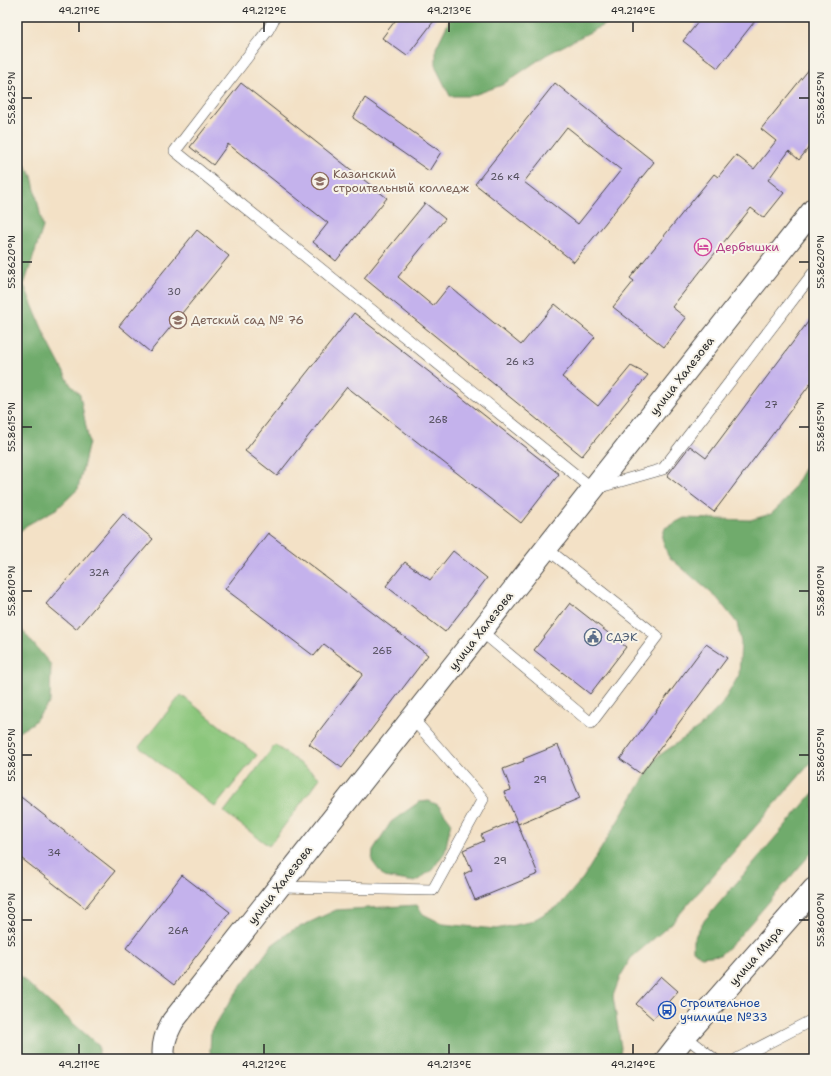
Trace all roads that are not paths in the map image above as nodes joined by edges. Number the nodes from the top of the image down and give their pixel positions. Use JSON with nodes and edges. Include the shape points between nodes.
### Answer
{"nodes":[{"id":1,"x":275,"y":17,"type":"edge"},
{"id":2,"x":814,"y":209,"type":"edge"},
{"id":3,"x":814,"y":272,"type":"edge"},
{"id":4,"x":593,"y":489,"type":"junction"},
{"id":5,"x":546,"y":548,"type":"junction"},
{"id":6,"x":481,"y":631,"type":"junction"},
{"id":7,"x":412,"y":718,"type":"junction"},
{"id":8,"x":279,"y":887,"type":"junction"},
{"id":9,"x":814,"y":889,"type":"edge"},
{"id":10,"x":814,"y":1019,"type":"edge"},
{"id":11,"x":685,"y":1036,"type":"junction"},
{"id":12,"x":164,"y":1059,"type":"edge"},
{"id":13,"x":667,"y":1059,"type":"edge"},
{"id":14,"x":714,"y":1059,"type":"edge"},
{"id":15,"x":737,"y":1059,"type":"edge"}],
"edges":[{"from":1,"to":4,"type":"lane","via":[[268,30],[176,151]]},
{"from":2,"to":4,"type":"street","name":"улица Халезова"},
{"from":3,"to":4,"type":"lane","via":[[663,469]]},
{"from":4,"to":5,"type":"street","name":"улица Халезова"},
{"from":5,"to":6,"type":"street","name":"улица Халезова"},
{"from":5,"to":6,"type":"lane","via":[[657,636],[591,723]]},
{"from":6,"to":7,"type":"street","name":"улица Халезова"},
{"from":7,"to":8,"type":"street","name":"улица Халезова"},
{"from":7,"to":8,"type":"lane","via":[[483,799],[433,890]]},
{"from":8,"to":12,"type":"street","name":"улица Халезова","via":[[173,1021],[166,1033]]},
{"from":9,"to":11,"type":"street","name":"улица Мира"},
{"from":10,"to":15,"type":"lane"},
{"from":11,"to":13,"type":"street","name":"улица Мира"},
{"from":11,"to":14,"type":"lane"}]}
